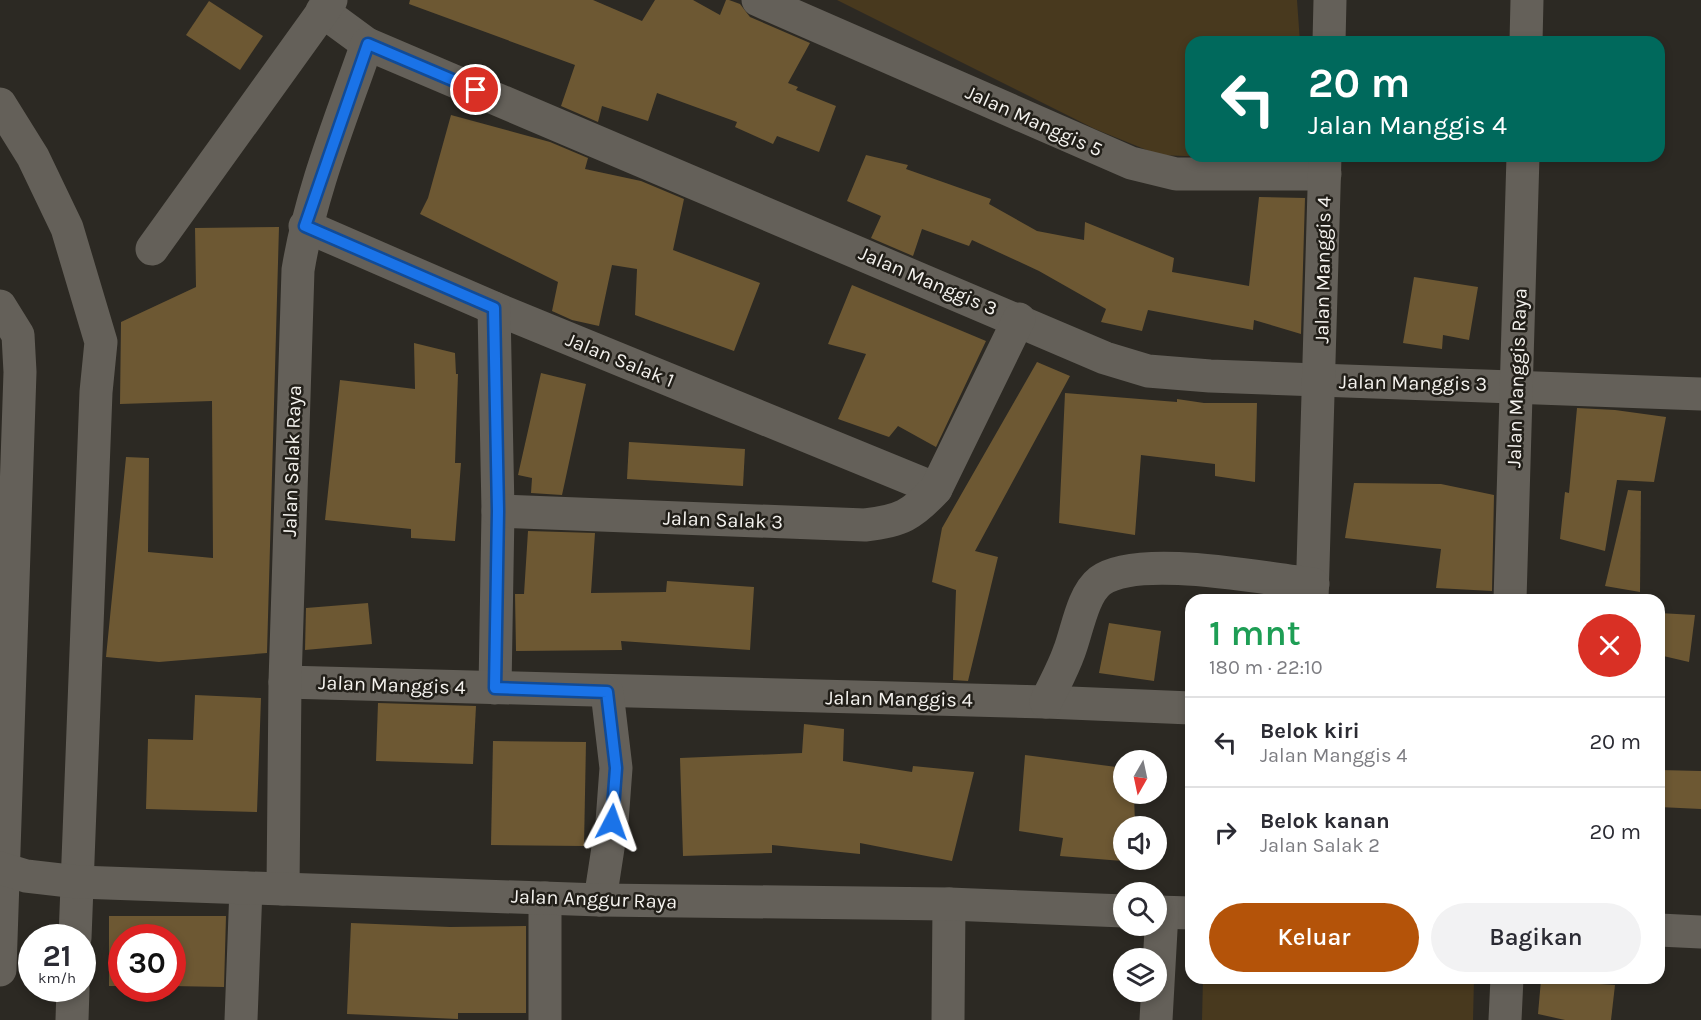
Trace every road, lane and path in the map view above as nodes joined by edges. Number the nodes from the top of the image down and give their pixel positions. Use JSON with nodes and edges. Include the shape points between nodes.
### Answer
{"nodes":[{"id":1,"x":760,"y":0,"type":"edge"},
{"id":2,"x":1330,"y":0,"type":"edge"},
{"id":3,"x":1527,"y":0,"type":"edge"},
{"id":4,"x":327,"y":6,"type":"edge"},
{"id":5,"x":1329,"y":36,"type":"edge"},
{"id":6,"x":1526,"y":36,"type":"edge"},
{"id":7,"x":368,"y":44,"type":"junction"},
{"id":8,"x":0,"y":104,"type":"edge"},
{"id":9,"x":1523,"y":162,"type":"edge"},
{"id":10,"x":1325,"y":165,"type":"edge"},
{"id":11,"x":305,"y":226,"type":"junction"},
{"id":12,"x":152,"y":249,"type":"dead end"},
{"id":13,"x":0,"y":306,"type":"edge"},
{"id":14,"x":494,"y":308,"type":"junction"},
{"id":15,"x":1019,"y":319,"type":"junction"},
{"id":16,"x":1321,"y":381,"type":"junction"},
{"id":17,"x":1517,"y":386,"type":"junction"},
{"id":18,"x":1701,"y":394,"type":"edge"},
{"id":19,"x":936,"y":489,"type":"junction"},
{"id":20,"x":498,"y":511,"type":"junction"},
{"id":21,"x":1312,"y":592,"type":"edge"},
{"id":22,"x":1510,"y":594,"type":"edge"},
{"id":23,"x":285,"y":682,"type":"junction"},
{"id":24,"x":495,"y":688,"type":"junction"},
{"id":25,"x":607,"y":692,"type":"junction"},
{"id":26,"x":1046,"y":702,"type":"junction"},
{"id":27,"x":1185,"y":708,"type":"edge"},
{"id":28,"x":10,"y":871,"type":"edge"},
{"id":29,"x":71,"y":881,"type":"junction"},
{"id":30,"x":246,"y":888,"type":"junction"},
{"id":31,"x":283,"y":889,"type":"junction"},
{"id":32,"x":545,"y":898,"type":"junction"},
{"id":33,"x":600,"y":900,"type":"junction"},
{"id":34,"x":949,"y":904,"type":"junction"},
{"id":35,"x":1113,"y":910,"type":"edge"},
{"id":36,"x":1170,"y":912,"type":"edge"},
{"id":37,"x":74,"y":924,"type":"edge"},
{"id":38,"x":1665,"y":930,"type":"edge"},
{"id":39,"x":1701,"y":933,"type":"edge"},
{"id":40,"x":0,"y":970,"type":"edge"},
{"id":41,"x":1507,"y":984,"type":"edge"},
{"id":42,"x":73,"y":1002,"type":"edge"},
{"id":43,"x":72,"y":1020,"type":"edge"},
{"id":44,"x":241,"y":1020,"type":"edge"},
{"id":45,"x":545,"y":1020,"type":"edge"},
{"id":46,"x":948,"y":1020,"type":"edge"},
{"id":47,"x":1156,"y":1020,"type":"edge"},
{"id":48,"x":1505,"y":1020,"type":"edge"}],
"edges":[{"from":1,"to":10,"type":"street","name":"Jalan Manggis 5","via":[[1131,163],[1176,174]]},
{"from":2,"to":5,"type":"street"},
{"from":3,"to":6,"type":"street"},
{"from":4,"to":7,"type":"street","name":"Jalan Manggis 3"},
{"from":4,"to":12,"type":"street"},
{"from":7,"to":11,"type":"street","name":"Jalan Salak Raya"},
{"from":7,"to":15,"type":"street","name":"Jalan Manggis 3"},
{"from":8,"to":29,"type":"street","via":[[33,157],[67,228],[101,342]]},
{"from":9,"to":17,"type":"street","name":"Jalan Manggis Raya"},
{"from":10,"to":16,"type":"street","name":"Jalan Manggis 4"},
{"from":11,"to":14,"type":"street","name":"Jalan Salak 1"},
{"from":11,"to":23,"type":"street","name":"Jalan Salak Raya","via":[[298,270]]},
{"from":13,"to":28,"type":"street","via":[[18,336],[20,372]]},
{"from":14,"to":19,"type":"street","name":"Jalan Salak 1"},
{"from":14,"to":20,"type":"street"},
{"from":15,"to":16,"type":"street","name":"Jalan Manggis 3","via":[[1105,358],[1149,371]]},
{"from":15,"to":19,"type":"street","name":"Jalan Salak 3"},
{"from":16,"to":17,"type":"street","name":"Jalan Manggis 3"},
{"from":16,"to":21,"type":"street","name":"Jalan Manggis 4"},
{"from":17,"to":18,"type":"street","name":"Jalan Manggis 3"},
{"from":17,"to":22,"type":"street","name":"Jalan Manggis Raya"},
{"from":19,"to":20,"type":"street","name":"Jalan Salak 3","via":[[917,510],[894,522],[865,525]]},
{"from":20,"to":24,"type":"street"},
{"from":21,"to":26,"type":"street","via":[[1156,567],[1100,582],[1085,603],[1069,652]]},
{"from":23,"to":24,"type":"street","name":"Jalan Manggis 4"},
{"from":23,"to":31,"type":"street","name":"Jalan Salak Raya"},
{"from":24,"to":25,"type":"street","name":"Jalan Manggis 4"},
{"from":25,"to":26,"type":"street","name":"Jalan Manggis 4"},
{"from":25,"to":33,"type":"street","via":[[616,768]]},
{"from":26,"to":27,"type":"street","name":"Jalan Manggis 4"},
{"from":28,"to":29,"type":"street","name":"Jalan Anggur Raya"},
{"from":28,"to":40,"type":"street"},
{"from":29,"to":30,"type":"street","name":"Jalan Anggur Raya"},
{"from":29,"to":37,"type":"street"},
{"from":30,"to":31,"type":"street","name":"Jalan Anggur Raya"},
{"from":30,"to":44,"type":"street"},
{"from":31,"to":32,"type":"street","name":"Jalan Anggur Raya"},
{"from":32,"to":33,"type":"street","name":"Jalan Anggur Raya"},
{"from":32,"to":45,"type":"street"},
{"from":33,"to":34,"type":"street","name":"Jalan Anggur Raya"},
{"from":34,"to":35,"type":"street","name":"Jalan Anggur Raya"},
{"from":34,"to":46,"type":"street"},
{"from":36,"to":47,"type":"street"},
{"from":38,"to":39,"type":"street"},
{"from":41,"to":48,"type":"street"},
{"from":42,"to":43,"type":"street"}]}
